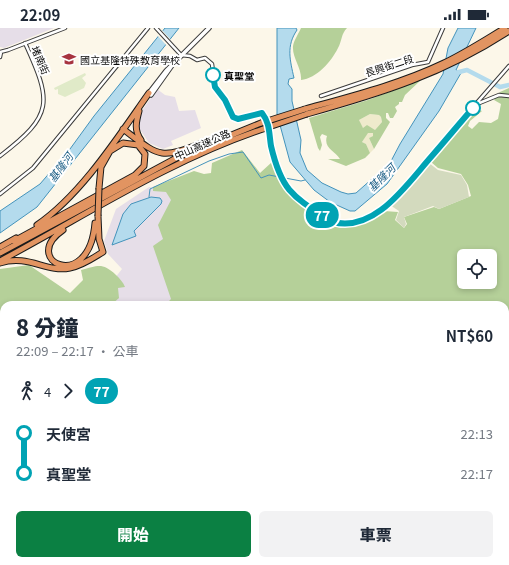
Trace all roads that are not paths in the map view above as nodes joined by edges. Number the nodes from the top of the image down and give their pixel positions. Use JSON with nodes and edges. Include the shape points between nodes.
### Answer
{"nodes":[{"id":1,"x":65,"y":28,"type":"edge"},
{"id":2,"x":148,"y":28,"type":"edge"},
{"id":3,"x":156,"y":28,"type":"edge"},
{"id":4,"x":209,"y":28,"type":"edge"},
{"id":5,"x":443,"y":28,"type":"edge"},
{"id":6,"x":505,"y":28,"type":"edge"},
{"id":7,"x":509,"y":31,"type":"edge"},
{"id":8,"x":25,"y":43,"type":"junction"},
{"id":9,"x":0,"y":52,"type":"edge"},
{"id":10,"x":181,"y":55,"type":"junction"},
{"id":11,"x":0,"y":57,"type":"edge"},
{"id":12,"x":509,"y":66,"type":"edge"},
{"id":13,"x":417,"y":77,"type":"junction"},
{"id":14,"x":150,"y":94,"type":"junction"},
{"id":15,"x":320,"y":96,"type":"dead end"},
{"id":16,"x":509,"y":96,"type":"edge"},
{"id":17,"x":482,"y":97,"type":"junction"},
{"id":18,"x":484,"y":101,"type":"junction"},
{"id":19,"x":476,"y":104,"type":"junction"},
{"id":20,"x":139,"y":111,"type":"junction"},
{"id":21,"x":262,"y":126,"type":"junction"},
{"id":22,"x":125,"y":130,"type":"junction"},
{"id":23,"x":241,"y":130,"type":"junction"},
{"id":24,"x":146,"y":145,"type":"junction"},
{"id":25,"x":109,"y":150,"type":"junction"},
{"id":26,"x":0,"y":156,"type":"edge"},
{"id":27,"x":0,"y":194,"type":"edge"},
{"id":28,"x":85,"y":214,"type":"junction"},
{"id":29,"x":97,"y":216,"type":"junction"},
{"id":30,"x":0,"y":248,"type":"edge"},
{"id":31,"x":0,"y":252,"type":"edge"},
{"id":32,"x":0,"y":262,"type":"edge"}],
"edges":[{"from":1,"to":8,"type":"street","name":"堵南街"},
{"from":2,"to":27,"type":"street","via":[[33,168]]},
{"from":3,"to":10,"type":"street"},
{"from":4,"to":10,"type":"street"},
{"from":5,"to":15,"type":"street","name":"長興街二段","via":[[428,62]]},
{"from":6,"to":13,"type":"highway","name":"中山高速公路"},
{"from":7,"to":13,"type":"highway","name":"中山高速公路","via":[[484,46]]},
{"from":8,"to":9,"type":"street"},
{"from":8,"to":26,"type":"street","name":"堵南街","via":[[40,77],[44,95],[43,106],[33,128]]},
{"from":9,"to":11,"type":"street"},
{"from":10,"to":14,"type":"street"},
{"from":10,"to":19,"type":"street","via":[[197,60],[210,60],[215,87],[233,117],[238,119],[258,113],[265,116],[280,176],[285,185],[299,200],[333,222],[349,223],[379,211],[403,189]]},
{"from":12,"to":17,"type":"street"},
{"from":13,"to":21,"type":"highway","name":"中山高速公路","bridge":true},
{"from":14,"to":20,"type":"highway"},
{"from":14,"to":22,"type":"highway"},
{"from":16,"to":18,"type":"street","via":[[499,95]]},
{"from":17,"to":18,"type":"street","via":[[481,100]]},
{"from":17,"to":19,"type":"street"},
{"from":18,"to":19,"type":"street"},
{"from":20,"to":22,"type":"highway"},
{"from":20,"to":24,"type":"highway","via":[[136,130]]},
{"from":21,"to":23,"type":"highway","name":"中山高速公路"},
{"from":21,"to":28,"type":"highway","name":"中山高速公路","via":[[181,162]]},
{"from":22,"to":24,"type":"highway"},
{"from":22,"to":25,"type":"highway"},
{"from":23,"to":24,"type":"highway","via":[[175,154],[157,152]]},
{"from":23,"to":31,"type":"highway","name":"中山高速公路","via":[[180,156]]},
{"from":25,"to":29,"type":"highway","bridge":true,"via":[[99,166]]},
{"from":25,"to":30,"type":"highway","via":[[54,213]]},
{"from":25,"to":30,"type":"highway","via":[[123,144],[138,145],[145,154],[144,166],[135,174]]},
{"from":28,"to":29,"type":"highway","via":[[56,234],[49,244],[50,257],[56,264],[69,266],[85,256],[92,244]]},
{"from":28,"to":32,"type":"highway","name":"中山高速公路"},
{"from":29,"to":32,"type":"highway","via":[[103,252],[81,265],[62,269],[23,261]]}]}
